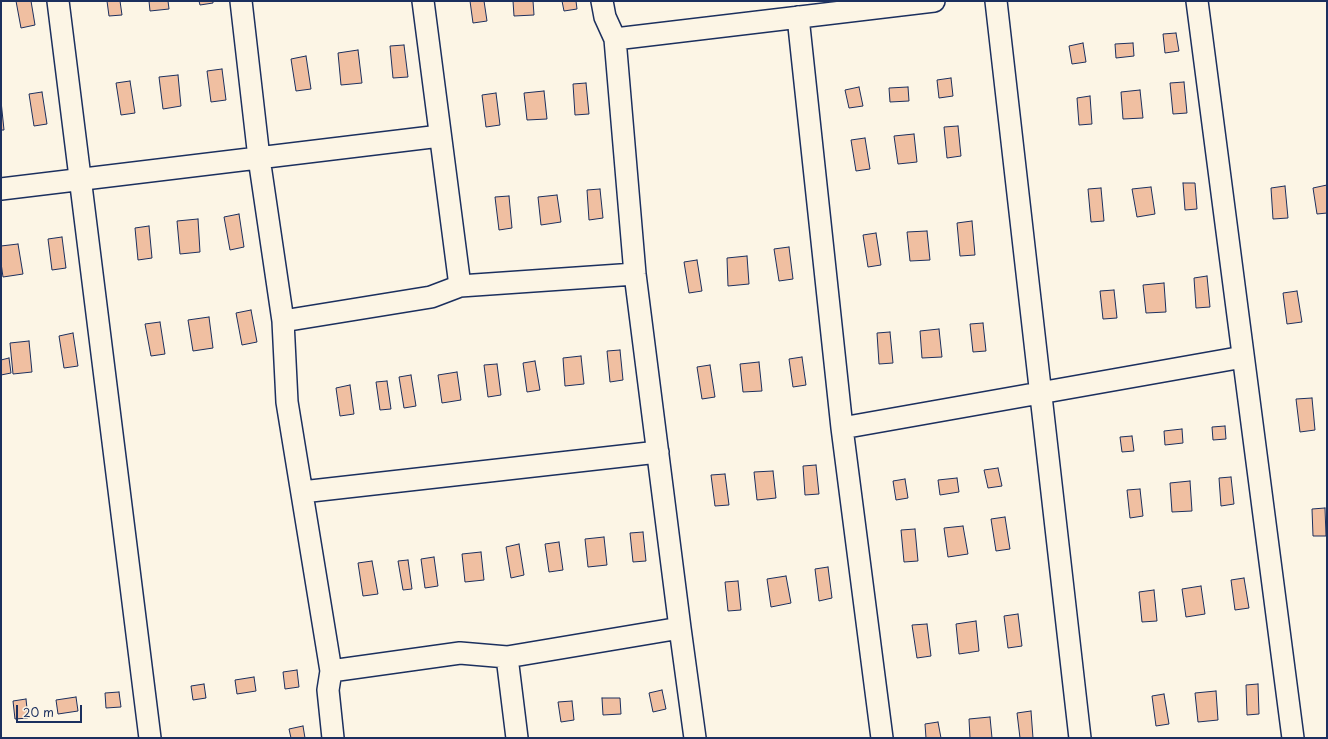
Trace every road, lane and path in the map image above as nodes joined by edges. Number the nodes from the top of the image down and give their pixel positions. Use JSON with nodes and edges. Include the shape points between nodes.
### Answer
{"nodes":[{"id":1,"x":58,"y":1,"type":"edge"},
{"id":2,"x":241,"y":1,"type":"edge"},
{"id":3,"x":423,"y":1,"type":"edge"},
{"id":4,"x":602,"y":1,"type":"edge"},
{"id":5,"x":934,"y":1,"type":"edge"},
{"id":6,"x":996,"y":1,"type":"edge"},
{"id":7,"x":1197,"y":1,"type":"edge"},
{"id":8,"x":798,"y":17,"type":"junction"},
{"id":9,"x":615,"y":39,"type":"junction"},
{"id":10,"x":440,"y":136,"type":"junction"},
{"id":11,"x":259,"y":158,"type":"junction"},
{"id":12,"x":80,"y":178,"type":"junction"},
{"id":13,"x":1,"y":189,"type":"edge"},
{"id":14,"x":634,"y":274,"type":"junction"},
{"id":15,"x":460,"y":286,"type":"junction"},
{"id":16,"x":283,"y":321,"type":"junction"},
{"id":17,"x":1243,"y":357,"type":"junction"},
{"id":18,"x":1040,"y":393,"type":"junction"},
{"id":19,"x":842,"y":428,"type":"junction"},
{"id":20,"x":658,"y":452,"type":"junction"},
{"id":21,"x":302,"y":492,"type":"junction"},
{"id":22,"x":680,"y":628,"type":"junction"},
{"id":23,"x":508,"y":657,"type":"junction"},
{"id":24,"x":331,"y":671,"type":"junction"},
{"id":25,"x":150,"y":738,"type":"edge"},
{"id":26,"x":333,"y":738,"type":"edge"},
{"id":27,"x":517,"y":738,"type":"edge"},
{"id":28,"x":695,"y":738,"type":"edge"},
{"id":29,"x":882,"y":738,"type":"edge"},
{"id":30,"x":1080,"y":738,"type":"edge"},
{"id":31,"x":1292,"y":738,"type":"edge"}],
"edges":[{"from":1,"to":12,"type":"street"},
{"from":2,"to":11,"type":"street"},
{"from":3,"to":10,"type":"street"},
{"from":4,"to":9,"type":"street","via":[[605,17]]},
{"from":5,"to":8,"type":"street"},
{"from":6,"to":18,"type":"street"},
{"from":7,"to":17,"type":"street"},
{"from":8,"to":9,"type":"street"},
{"from":8,"to":19,"type":"street"},
{"from":9,"to":14,"type":"street"},
{"from":10,"to":11,"type":"street"},
{"from":10,"to":15,"type":"street"},
{"from":11,"to":12,"type":"street"},
{"from":11,"to":16,"type":"street"},
{"from":12,"to":13,"type":"street"},
{"from":12,"to":25,"type":"street"},
{"from":14,"to":15,"type":"street"},
{"from":14,"to":20,"type":"street"},
{"from":15,"to":16,"type":"street","via":[[431,297]]},
{"from":16,"to":21,"type":"street","via":[[287,402]]},
{"from":17,"to":18,"type":"street"},
{"from":17,"to":31,"type":"street"},
{"from":18,"to":19,"type":"street"},
{"from":18,"to":30,"type":"street"},
{"from":19,"to":29,"type":"street"},
{"from":20,"to":21,"type":"street"},
{"from":20,"to":22,"type":"street"},
{"from":21,"to":24,"type":"street"},
{"from":22,"to":23,"type":"street"},
{"from":22,"to":28,"type":"street"},
{"from":23,"to":24,"type":"street","via":[[460,653]]},
{"from":23,"to":27,"type":"street"},
{"from":24,"to":26,"type":"street","via":[[328,690]]}]}
